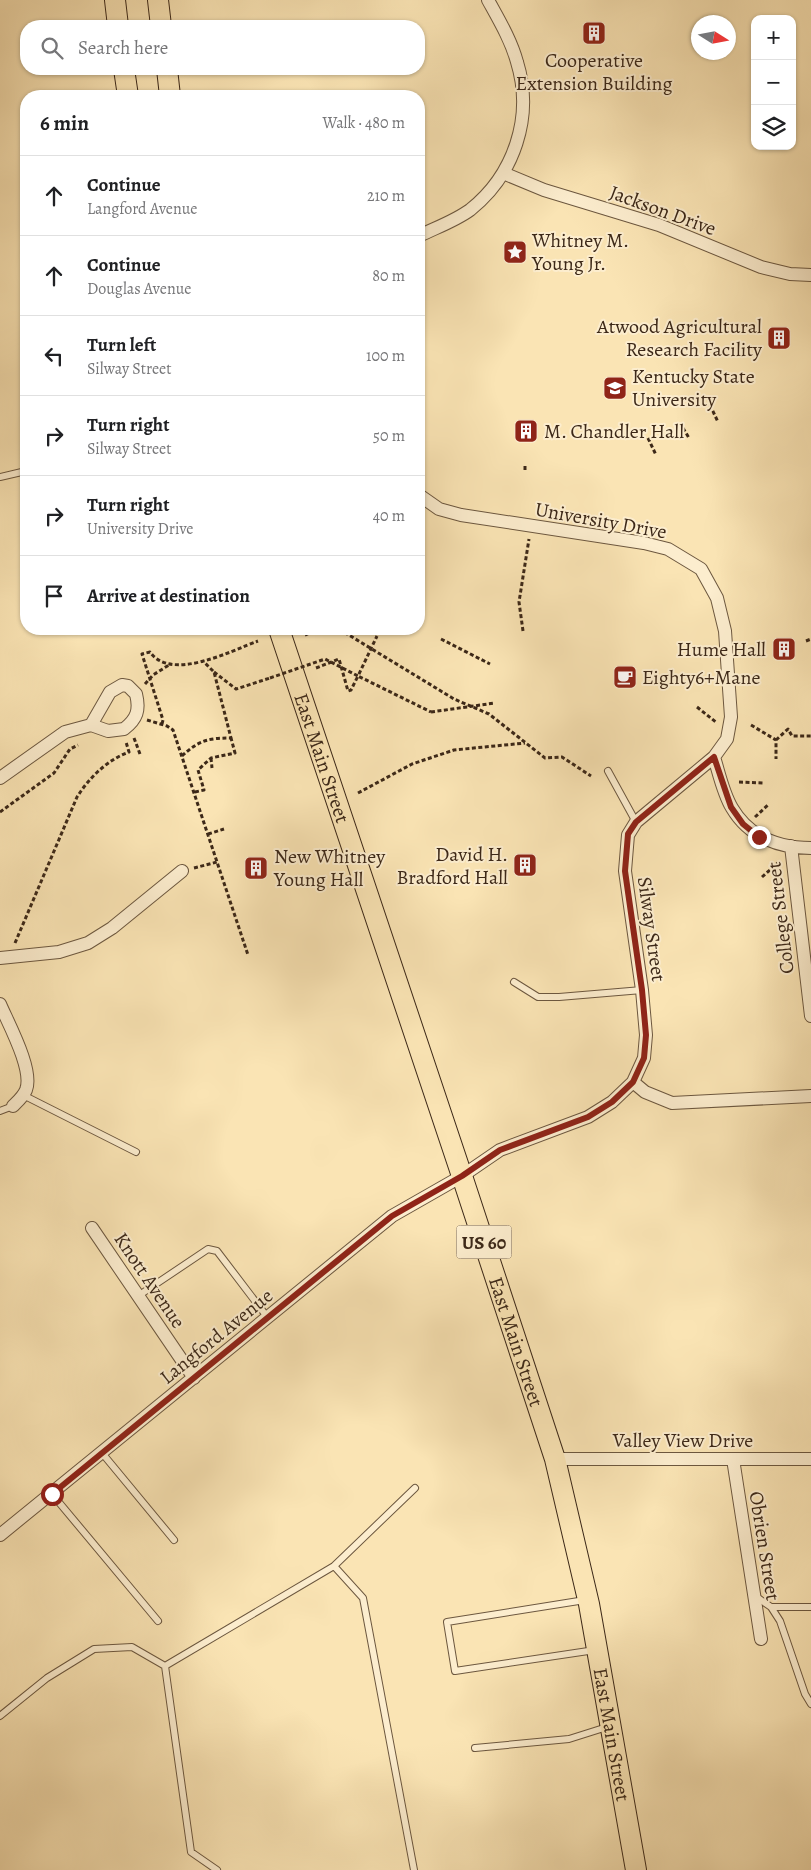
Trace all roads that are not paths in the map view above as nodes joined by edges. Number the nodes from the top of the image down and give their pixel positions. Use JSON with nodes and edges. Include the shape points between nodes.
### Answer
{"nodes":[{"id":1,"x":115,"y":0,"type":"edge"},
{"id":2,"x":158,"y":0,"type":"edge"},
{"id":3,"x":488,"y":0,"type":"edge"},
{"id":4,"x":117,"y":20,"type":"edge"},
{"id":5,"x":160,"y":20,"type":"edge"},
{"id":6,"x":125,"y":75,"type":"edge"},
{"id":7,"x":167,"y":75,"type":"edge"},
{"id":8,"x":127,"y":90,"type":"edge"},
{"id":9,"x":169,"y":90,"type":"edge"},
{"id":10,"x":503,"y":173,"type":"junction"},
{"id":11,"x":425,"y":233,"type":"edge"},
{"id":12,"x":811,"y":275,"type":"edge"},
{"id":13,"x":20,"y":472,"type":"edge"},
{"id":14,"x":0,"y":477,"type":"edge"},
{"id":15,"x":425,"y":499,"type":"edge"},
{"id":16,"x":281,"y":635,"type":"edge"},
{"id":17,"x":92,"y":725,"type":"junction"},
{"id":18,"x":714,"y":757,"type":"junction"},
{"id":19,"x":608,"y":771,"type":"dead end"},
{"id":20,"x":0,"y":778,"type":"edge"},
{"id":21,"x":636,"y":822,"type":"junction"},
{"id":22,"x":811,"y":848,"type":"edge"},
{"id":23,"x":787,"y":852,"type":"junction"},
{"id":24,"x":182,"y":871,"type":"road end"},
{"id":25,"x":4,"y":958,"type":"edge"},
{"id":26,"x":514,"y":982,"type":"dead end"},
{"id":27,"x":642,"y":990,"type":"junction"},
{"id":28,"x":0,"y":1004,"type":"edge"},
{"id":29,"x":811,"y":1016,"type":"edge"},
{"id":30,"x":633,"y":1082,"type":"junction"},
{"id":31,"x":23,"y":1095,"type":"junction"},
{"id":32,"x":811,"y":1096,"type":"edge"},
{"id":33,"x":13,"y":1106,"type":"joint"},
{"id":34,"x":0,"y":1111,"type":"edge"},
{"id":35,"x":136,"y":1152,"type":"dead end"},
{"id":36,"x":462,"y":1176,"type":"junction"},
{"id":37,"x":92,"y":1228,"type":"dead end"},
{"id":38,"x":138,"y":1296,"type":"junction"},
{"id":39,"x":268,"y":1318,"type":"junction"},
{"id":40,"x":194,"y":1378,"type":"junction"},
{"id":41,"x":102,"y":1453,"type":"junction"},
{"id":42,"x":555,"y":1459,"type":"junction"},
{"id":43,"x":733,"y":1459,"type":"junction"},
{"id":44,"x":811,"y":1459,"type":"edge"},
{"id":45,"x":415,"y":1488,"type":"dead end"},
{"id":46,"x":52,"y":1494,"type":"junction"},
{"id":47,"x":0,"y":1536,"type":"edge"},
{"id":48,"x":174,"y":1540,"type":"dead end"},
{"id":49,"x":334,"y":1566,"type":"junction"},
{"id":50,"x":754,"y":1595,"type":"junction"},
{"id":51,"x":588,"y":1599,"type":"junction"},
{"id":52,"x":771,"y":1607,"type":"junction"},
{"id":53,"x":811,"y":1607,"type":"edge"},
{"id":54,"x":158,"y":1621,"type":"dead end"},
{"id":55,"x":761,"y":1639,"type":"dead end"},
{"id":56,"x":597,"y":1650,"type":"junction"},
{"id":57,"x":165,"y":1666,"type":"junction"},
{"id":58,"x":811,"y":1704,"type":"edge"},
{"id":59,"x":0,"y":1716,"type":"edge"},
{"id":60,"x":611,"y":1726,"type":"junction"},
{"id":61,"x":475,"y":1748,"type":"dead end"},
{"id":62,"x":217,"y":1870,"type":"edge"},
{"id":63,"x":414,"y":1870,"type":"edge"},
{"id":64,"x":636,"y":1870,"type":"edge"}],
"edges":[{"from":1,"to":4,"type":"main road"},
{"from":2,"to":5,"type":"main road"},
{"from":3,"to":10,"type":"street","via":[[518,63],[522,86],[521,126],[514,152]]},
{"from":6,"to":8,"type":"main road"},
{"from":7,"to":9,"type":"main road"},
{"from":10,"to":11,"type":"street","via":[[488,194],[468,211]]},
{"from":10,"to":12,"type":"street","name":"Jackson Drive","via":[[544,190],[659,225],[762,267]]},
{"from":13,"to":14,"type":"lane"},
{"from":15,"to":18,"type":"street","name":"University Drive","via":[[461,516],[660,547],[701,569],[717,598],[725,631],[730,689],[731,717],[727,739]]},
{"from":16,"to":36,"type":"main road","name":"East Main Street","number":"US 60"},
{"from":17,"to":17,"type":"street","via":[[115,688],[128,686],[136,694],[137,716],[129,732]]},
{"from":17,"to":20,"type":"street","via":[[65,732]]},
{"from":18,"to":21,"type":"street","name":"Silway Street"},
{"from":18,"to":23,"type":"street","via":[[731,807],[743,824]]},
{"from":19,"to":21,"type":"lane"},
{"from":21,"to":27,"type":"street","name":"Silway Street","via":[[628,834],[625,871]]},
{"from":22,"to":23,"type":"street"},
{"from":23,"to":29,"type":"street","name":"College Street"},
{"from":24,"to":25,"type":"street","via":[[112,928],[88,943],[59,952]]},
{"from":26,"to":27,"type":"lane","via":[[538,997]]},
{"from":27,"to":30,"type":"street","name":"Silway Street","via":[[646,1035],[644,1058]]},
{"from":28,"to":31,"type":"street","via":[[25,1066],[27,1080]]},
{"from":30,"to":32,"type":"street","via":[[644,1092],[672,1103]]},
{"from":30,"to":36,"type":"street","name":"Langford Avenue","via":[[612,1102],[588,1117],[500,1150]]},
{"from":31,"to":33,"type":"street"},
{"from":31,"to":35,"type":"lane"},
{"from":33,"to":34,"type":"lane"},
{"from":36,"to":39,"type":"street","name":"Langford Avenue","via":[[392,1216]]},
{"from":36,"to":42,"type":"main road","name":"East Main Street","number":"US 60"},
{"from":37,"to":38,"type":"street","name":"Knott Avenue"},
{"from":38,"to":39,"type":"lane","via":[[208,1249],[217,1251]]},
{"from":38,"to":40,"type":"street","name":"Knott Avenue"},
{"from":39,"to":40,"type":"street","name":"Langford Avenue"},
{"from":40,"to":41,"type":"street","name":"Langford Avenue"},
{"from":41,"to":46,"type":"street","name":"Langford Avenue"},
{"from":41,"to":48,"type":"lane"},
{"from":42,"to":43,"type":"street","name":"Valley View Drive"},
{"from":42,"to":51,"type":"main road","name":"East Main Street","number":"US 60"},
{"from":43,"to":44,"type":"street","name":"Valley View Drive"},
{"from":43,"to":50,"type":"street","name":"Obrien Street"},
{"from":45,"to":49,"type":"lane"},
{"from":46,"to":47,"type":"street","name":"Langford Avenue"},
{"from":46,"to":54,"type":"lane"},
{"from":49,"to":57,"type":"lane"},
{"from":49,"to":63,"type":"lane","via":[[363,1598]]},
{"from":50,"to":52,"type":"lane"},
{"from":50,"to":55,"type":"street","name":"Obrien Street"},
{"from":51,"to":56,"type":"main road","name":"East Main Street","number":"US 60"},
{"from":51,"to":56,"type":"lane","via":[[447,1622],[455,1671]]},
{"from":52,"to":53,"type":"lane"},
{"from":52,"to":58,"type":"lane","via":[[780,1621]]},
{"from":56,"to":60,"type":"main road","name":"East Main Street","number":"US 60"},
{"from":57,"to":59,"type":"lane","via":[[132,1647],[94,1649],[47,1678]]},
{"from":57,"to":62,"type":"lane","via":[[191,1852]]},
{"from":60,"to":61,"type":"lane","via":[[569,1739]]},
{"from":60,"to":64,"type":"main road","name":"East Main Street","number":"US 60"}]}
